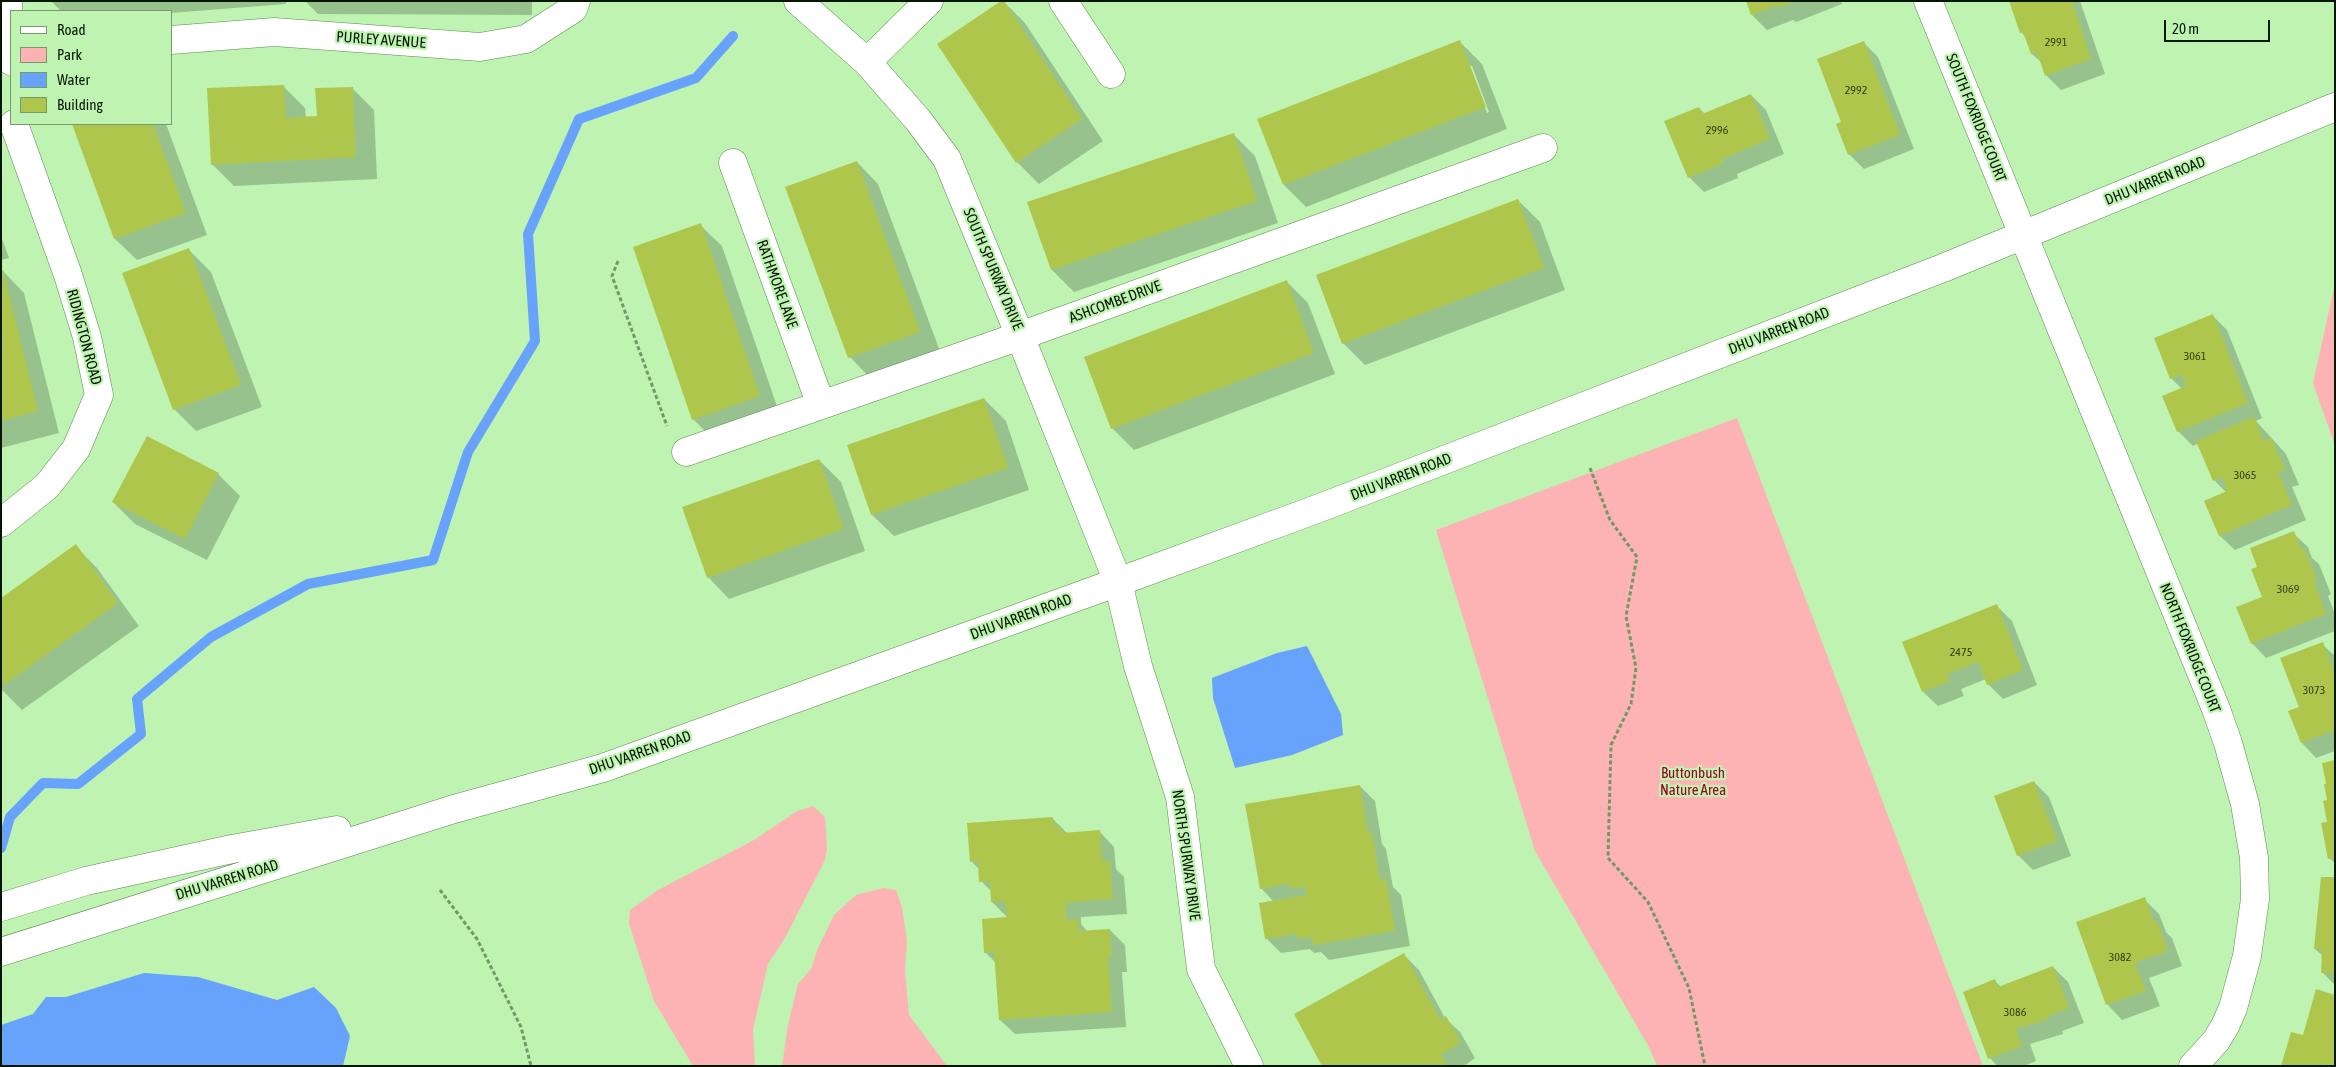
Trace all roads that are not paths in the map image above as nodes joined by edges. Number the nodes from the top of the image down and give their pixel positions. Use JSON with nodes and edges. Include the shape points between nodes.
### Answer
{"nodes":[{"id":1,"x":8,"y":1,"type":"edge"},
{"id":2,"x":576,"y":1,"type":"edge"},
{"id":3,"x":798,"y":1,"type":"edge"},
{"id":4,"x":929,"y":1,"type":"edge"},
{"id":5,"x":1063,"y":1,"type":"edge"},
{"id":6,"x":1928,"y":1,"type":"edge"},
{"id":7,"x":10,"y":34,"type":"edge"},
{"id":8,"x":172,"y":40,"type":"edge"},
{"id":9,"x":867,"y":62,"type":"junction"},
{"id":10,"x":1111,"y":74,"type":"dead end"},
{"id":11,"x":2335,"y":107,"type":"edge"},
{"id":12,"x":14,"y":125,"type":"edge"},
{"id":13,"x":1543,"y":148,"type":"dead end"},
{"id":14,"x":733,"y":163,"type":"dead end"},
{"id":15,"x":2023,"y":236,"type":"junction"},
{"id":16,"x":1020,"y":336,"type":"junction"},
{"id":17,"x":821,"y":405,"type":"junction"},
{"id":18,"x":686,"y":452,"type":"dead end"},
{"id":19,"x":1,"y":522,"type":"edge"},
{"id":20,"x":1118,"y":582,"type":"junction"},
{"id":21,"x":454,"y":808,"type":"junction"},
{"id":22,"x":1,"y":907,"type":"edge"},
{"id":23,"x":1,"y":952,"type":"edge"},
{"id":24,"x":1249,"y":1066,"type":"edge"},
{"id":25,"x":2193,"y":1066,"type":"edge"}],
"edges":[{"from":1,"to":7,"type":"street"},
{"from":2,"to":8,"type":"street","name":"PURLEY AVENUE","via":[[573,9],[526,39],[480,47],[274,32]]},
{"from":3,"to":9,"type":"street","name":"SOUTH SPURWAY DRIVE"},
{"from":4,"to":9,"type":"street"},
{"from":5,"to":10,"type":"street"},
{"from":6,"to":15,"type":"street","name":"SOUTH FOXRIDGE COURT"},
{"from":9,"to":16,"type":"street","name":"SOUTH SPURWAY DRIVE","via":[[918,120],[947,160]]},
{"from":11,"to":15,"type":"street","name":"DHU VARREN ROAD"},
{"from":12,"to":19,"type":"street","name":"RIDINGTON ROAD","via":[[87,337],[100,395],[76,449],[47,486]]},
{"from":13,"to":16,"type":"street","name":"ASHCOMBE DRIVE"},
{"from":14,"to":17,"type":"street","name":"RATHMORE LANE"},
{"from":15,"to":20,"type":"street","name":"DHU VARREN ROAD","via":[[1326,506]]},
{"from":15,"to":25,"type":"street","name":"NORTH FOXRIDGE COURT","via":[[2216,709],[2252,831],[2255,899],[2239,989],[2225,1026],[2211,1048]]},
{"from":16,"to":17,"type":"street","name":"ASHCOMBE DRIVE"},
{"from":16,"to":20,"type":"street","name":"SOUTH SPURWAY DRIVE"},
{"from":17,"to":18,"type":"street","name":"ASHCOMBE DRIVE"},
{"from":20,"to":21,"type":"street","name":"DHU VARREN ROAD","via":[[602,768]]},
{"from":20,"to":24,"type":"street","name":"NORTH SPURWAY DRIVE","via":[[1138,666],[1180,797],[1201,969]]},
{"from":21,"to":22,"type":"street","name":"DHU VARREN ROAD","via":[[130,871]]},
{"from":21,"to":23,"type":"street","name":"DHU VARREN ROAD"}]}
